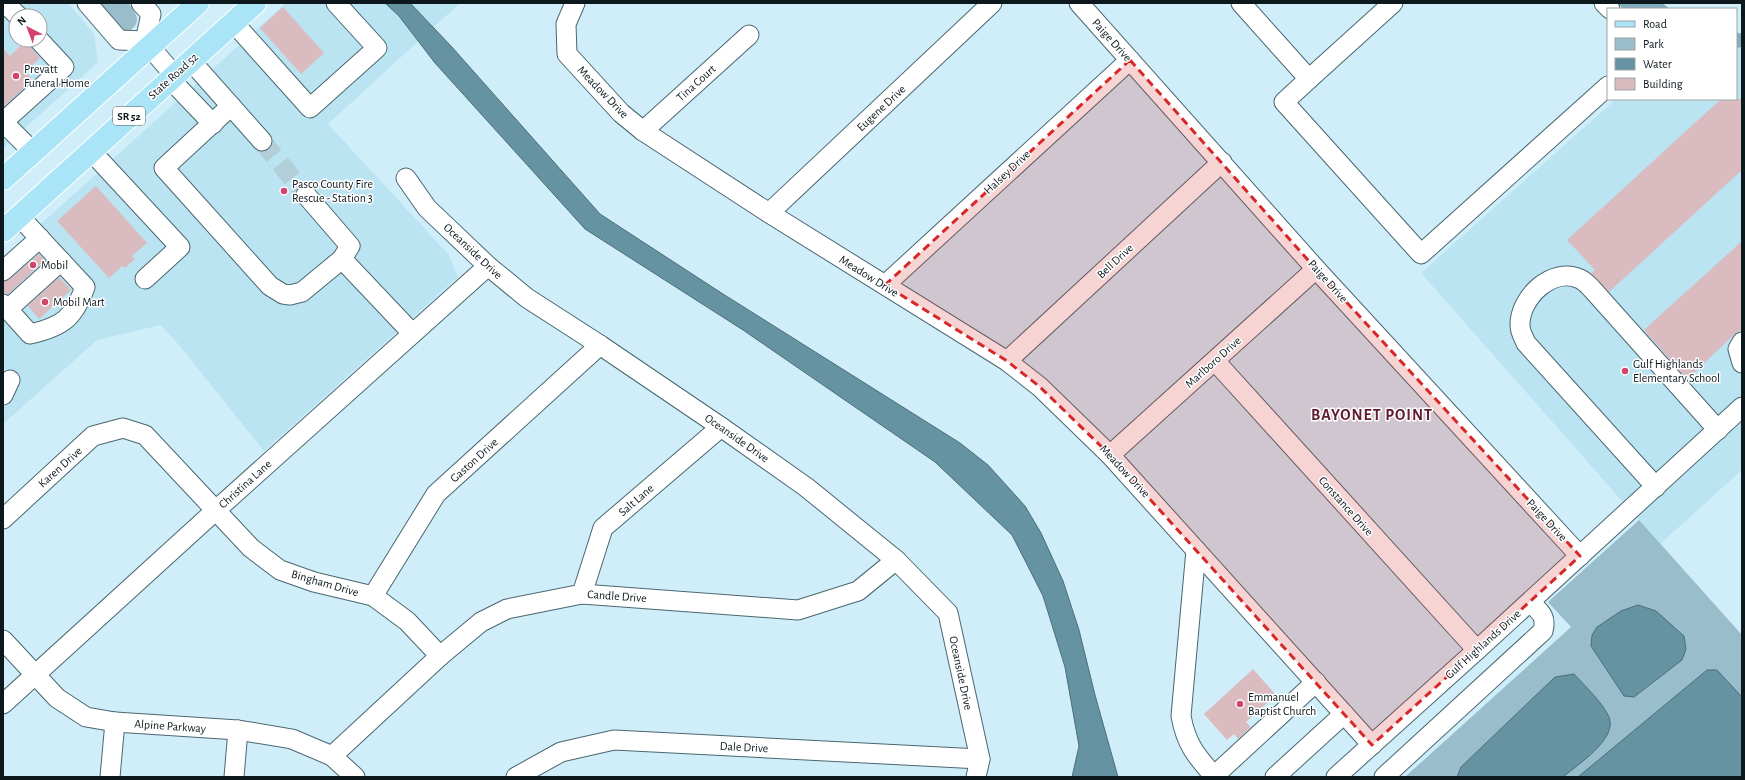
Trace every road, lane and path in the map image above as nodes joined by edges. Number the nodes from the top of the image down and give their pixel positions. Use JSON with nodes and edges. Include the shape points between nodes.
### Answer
{"nodes":[{"id":1,"x":87,"y":3,"type":"edge"},
{"id":2,"x":141,"y":3,"type":"edge"},
{"id":3,"x":198,"y":3,"type":"edge"},
{"id":4,"x":255,"y":3,"type":"edge"},
{"id":5,"x":336,"y":3,"type":"edge"},
{"id":6,"x":575,"y":3,"type":"edge"},
{"id":7,"x":992,"y":3,"type":"edge"},
{"id":8,"x":1079,"y":3,"type":"edge"},
{"id":9,"x":1241,"y":3,"type":"edge"},
{"id":10,"x":1393,"y":3,"type":"edge"},
{"id":11,"x":233,"y":22,"type":"junction"},
{"id":12,"x":749,"y":35,"type":"dead end"},
{"id":13,"x":147,"y":44,"type":"junction"},
{"id":14,"x":46,"y":48,"type":"edge"},
{"id":15,"x":191,"y":60,"type":"junction"},
{"id":16,"x":1130,"y":60,"type":"junction"},
{"id":17,"x":172,"y":77,"type":"junction"},
{"id":18,"x":1309,"y":79,"type":"junction"},
{"id":19,"x":1607,"y":87,"type":"edge"},
{"id":20,"x":231,"y":106,"type":"junction"},
{"id":21,"x":3,"y":123,"type":"edge"},
{"id":22,"x":213,"y":124,"type":"junction"},
{"id":23,"x":643,"y":131,"type":"junction"},
{"id":24,"x":262,"y":140,"type":"tunnel mouth"},
{"id":25,"x":91,"y":150,"type":"junction"},
{"id":26,"x":33,"y":152,"type":"junction"},
{"id":27,"x":1222,"y":162,"type":"junction"},
{"id":28,"x":3,"y":178,"type":"edge"},
{"id":29,"x":406,"y":178,"type":"dead end"},
{"id":30,"x":306,"y":195,"type":"tunnel mouth"},
{"id":31,"x":769,"y":213,"type":"junction"},
{"id":32,"x":19,"y":216,"type":"junction"},
{"id":33,"x":3,"y":231,"type":"edge"},
{"id":34,"x":40,"y":238,"type":"junction"},
{"id":35,"x":342,"y":259,"type":"junction"},
{"id":36,"x":61,"y":261,"type":"junction"},
{"id":37,"x":488,"y":266,"type":"junction"},
{"id":38,"x":1316,"y":269,"type":"junction"},
{"id":39,"x":3,"y":271,"type":"edge"},
{"id":40,"x":145,"y":279,"type":"dead end"},
{"id":41,"x":884,"y":285,"type":"junction"},
{"id":42,"x":5,"y":307,"type":"edge"},
{"id":43,"x":412,"y":333,"type":"junction"},
{"id":44,"x":1742,"y":342,"type":"edge"},
{"id":45,"x":600,"y":345,"type":"junction"},
{"id":46,"x":1007,"y":361,"type":"junction"},
{"id":47,"x":1215,"y":361,"type":"junction"},
{"id":48,"x":1742,"y":363,"type":"edge"},
{"id":49,"x":1742,"y":408,"type":"edge"},
{"id":50,"x":721,"y":426,"type":"junction"},
{"id":51,"x":123,"y":428,"type":"joint"},
{"id":52,"x":1718,"y":430,"type":"junction"},
{"id":53,"x":1110,"y":455,"type":"junction"},
{"id":54,"x":1656,"y":487,"type":"junction"},
{"id":55,"x":215,"y":511,"type":"junction"},
{"id":56,"x":3,"y":519,"type":"edge"},
{"id":57,"x":1196,"y":550,"type":"junction"},
{"id":58,"x":1580,"y":556,"type":"junction"},
{"id":59,"x":896,"y":560,"type":"junction"},
{"id":60,"x":582,"y":594,"type":"junction"},
{"id":61,"x":373,"y":596,"type":"junction"},
{"id":62,"x":1530,"y":602,"type":"junction"},
{"id":63,"x":3,"y":640,"type":"edge"},
{"id":64,"x":1478,"y":650,"type":"junction"},
{"id":65,"x":440,"y":656,"type":"junction"},
{"id":66,"x":34,"y":676,"type":"junction"},
{"id":67,"x":1316,"y":682,"type":"junction"},
{"id":68,"x":3,"y":704,"type":"edge"},
{"id":69,"x":1344,"y":714,"type":"junction"},
{"id":70,"x":115,"y":722,"type":"junction"},
{"id":71,"x":238,"y":730,"type":"junction"},
{"id":72,"x":1372,"y":745,"type":"junction"},
{"id":73,"x":332,"y":756,"type":"junction"},
{"id":74,"x":978,"y":768,"type":"edge"},
{"id":75,"x":110,"y":777,"type":"edge"},
{"id":76,"x":234,"y":777,"type":"edge"},
{"id":77,"x":355,"y":777,"type":"edge"},
{"id":78,"x":516,"y":777,"type":"edge"},
{"id":79,"x":1214,"y":777,"type":"edge"},
{"id":80,"x":1275,"y":777,"type":"edge"},
{"id":81,"x":1336,"y":777,"type":"edge"},
{"id":82,"x":1384,"y":777,"type":"edge"}],
"edges":[{"from":1,"to":13,"type":"street","via":[[120,40]]},
{"from":2,"to":13,"type":"street","via":[[151,14]]},
{"from":3,"to":13,"type":"main road"},
{"from":4,"to":11,"type":"main road","name":"State Road 52","number":"SR 52"},
{"from":5,"to":11,"type":"street","via":[[377,48],[310,108]]},
{"from":6,"to":23,"type":"street","name":"Meadow Drive","via":[[566,24],[567,54],[621,113]]},
{"from":7,"to":31,"type":"street","name":"Eugene Drive"},
{"from":8,"to":16,"type":"street","name":"Paige Drive"},
{"from":9,"to":18,"type":"street"},
{"from":10,"to":18,"type":"street"},
{"from":11,"to":15,"type":"main road","name":"State Road 52","number":"SR 52"},
{"from":12,"to":23,"type":"street","name":"Tina Court"},
{"from":13,"to":17,"type":"street"},
{"from":13,"to":26,"type":"main road"},
{"from":14,"to":21,"type":"street","via":[[64,67]]},
{"from":15,"to":17,"type":"main road","name":"State Road 52","number":"SR 52"},
{"from":15,"to":20,"type":"street"},
{"from":16,"to":27,"type":"street","name":"Paige Drive"},
{"from":16,"to":41,"type":"street","name":"Halsey Drive"},
{"from":17,"to":22,"type":"street"},
{"from":17,"to":25,"type":"main road","name":"State Road 52","number":"SR 52"},
{"from":18,"to":19,"type":"street","via":[[1284,102],[1421,254]]},
{"from":20,"to":22,"type":"street"},
{"from":20,"to":24,"type":"street"},
{"from":21,"to":26,"type":"street"},
{"from":22,"to":35,"type":"street","via":[[164,168],[270,286],[283,294],[302,292]]},
{"from":23,"to":31,"type":"street","name":"Meadow Drive"},
{"from":25,"to":32,"type":"main road","name":"State Road 52","number":"SR 52"},
{"from":25,"to":40,"type":"street","via":[[180,247]]},
{"from":26,"to":28,"type":"main road"},
{"from":27,"to":38,"type":"street","name":"Paige Drive"},
{"from":27,"to":46,"type":"street","name":"Bell Drive"},
{"from":29,"to":37,"type":"street","name":"Oceanside Drive","via":[[427,208]]},
{"from":30,"to":35,"type":"street","via":[[350,246]]},
{"from":31,"to":41,"type":"street","name":"Meadow Drive"},
{"from":32,"to":33,"type":"main road","name":"State Road 52","number":"SR 52"},
{"from":32,"to":34,"type":"street"},
{"from":34,"to":36,"type":"street"},
{"from":34,"to":39,"type":"street"},
{"from":35,"to":43,"type":"street"},
{"from":36,"to":42,"type":"street"},
{"from":36,"to":42,"type":"street","via":[[85,287],[79,304],[66,320],[48,330],[30,334]]},
{"from":37,"to":43,"type":"street","name":"Christina Lane"},
{"from":37,"to":45,"type":"street","name":"Oceanside Drive","via":[[527,298]]},
{"from":38,"to":47,"type":"street","name":"Marlboro Drive"},
{"from":38,"to":58,"type":"street","name":"Paige Drive"},
{"from":41,"to":46,"type":"street","name":"Meadow Drive"},
{"from":43,"to":55,"type":"street","name":"Christina Lane"},
{"from":44,"to":48,"type":"street","via":[[1738,349]]},
{"from":45,"to":50,"type":"street","name":"Oceanside Drive"},
{"from":45,"to":61,"type":"street","name":"Gaston Drive","via":[[436,494]]},
{"from":46,"to":53,"type":"street","name":"Meadow Drive","via":[[1040,387]]},
{"from":47,"to":53,"type":"street","name":"Marlboro Drive"},
{"from":47,"to":64,"type":"street","name":"Constance Drive"},
{"from":49,"to":52,"type":"street","name":"Gulf Highlands Drive"},
{"from":50,"to":59,"type":"street","name":"Oceanside Drive","via":[[806,487]]},
{"from":50,"to":60,"type":"street","name":"Salt Lane","via":[[603,528]]},
{"from":51,"to":55,"type":"street","name":"Bingham Drive","via":[[145,435]]},
{"from":51,"to":56,"type":"street","name":"Karen Drive","via":[[93,436]]},
{"from":52,"to":54,"type":"street","name":"Gulf Highlands Drive"},
{"from":52,"to":54,"type":"street","via":[[1592,289],[1581,280],[1570,276],[1552,279],[1538,288],[1527,300],[1521,313],[1520,328],[1526,343]]},
{"from":53,"to":57,"type":"street","name":"Meadow Drive"},
{"from":54,"to":58,"type":"street","name":"Gulf Highlands Drive"},
{"from":55,"to":61,"type":"street","name":"Bingham Drive","via":[[251,548],[280,570],[314,582]]},
{"from":55,"to":66,"type":"street","name":"Christina Lane"},
{"from":57,"to":67,"type":"street","name":"Meadow Drive"},
{"from":57,"to":79,"type":"street","via":[[1181,716],[1184,734],[1195,754]]},
{"from":58,"to":62,"type":"street","name":"Gulf Highlands Drive"},
{"from":59,"to":60,"type":"street","name":"Candle Drive","via":[[858,591],[798,610]]},
{"from":59,"to":74,"type":"street","name":"Oceanside Drive","via":[[948,614]]},
{"from":60,"to":65,"type":"street","name":"Candle Drive","via":[[507,609],[481,622]]},
{"from":61,"to":65,"type":"street","name":"Bingham Drive","via":[[407,621]]},
{"from":62,"to":64,"type":"street","name":"Gulf Highlands Drive"},
{"from":62,"to":82,"type":"street","via":[[1546,622],[1543,631]]},
{"from":63,"to":66,"type":"street","name":"Alpine Parkway"},
{"from":64,"to":72,"type":"street","name":"Gulf Highlands Drive"},
{"from":65,"to":73,"type":"street","name":"Candle Drive"},
{"from":66,"to":68,"type":"street","name":"Christina Lane"},
{"from":66,"to":70,"type":"street","name":"Alpine Parkway","via":[[57,698],[86,717]]},
{"from":67,"to":69,"type":"street","name":"Meadow Drive"},
{"from":67,"to":79,"type":"street"},
{"from":69,"to":72,"type":"street","name":"Meadow Drive"},
{"from":69,"to":80,"type":"street"},
{"from":70,"to":71,"type":"street","name":"Alpine Parkway"},
{"from":70,"to":75,"type":"street"},
{"from":71,"to":73,"type":"street","name":"Alpine Parkway","via":[[292,739]]},
{"from":71,"to":76,"type":"street"},
{"from":72,"to":81,"type":"street","name":"Gulf Highlands Drive"},
{"from":73,"to":77,"type":"street","name":"Alpine Parkway"},
{"from":74,"to":78,"type":"street","name":"Dale Drive","via":[[614,740],[561,752]]}]}
